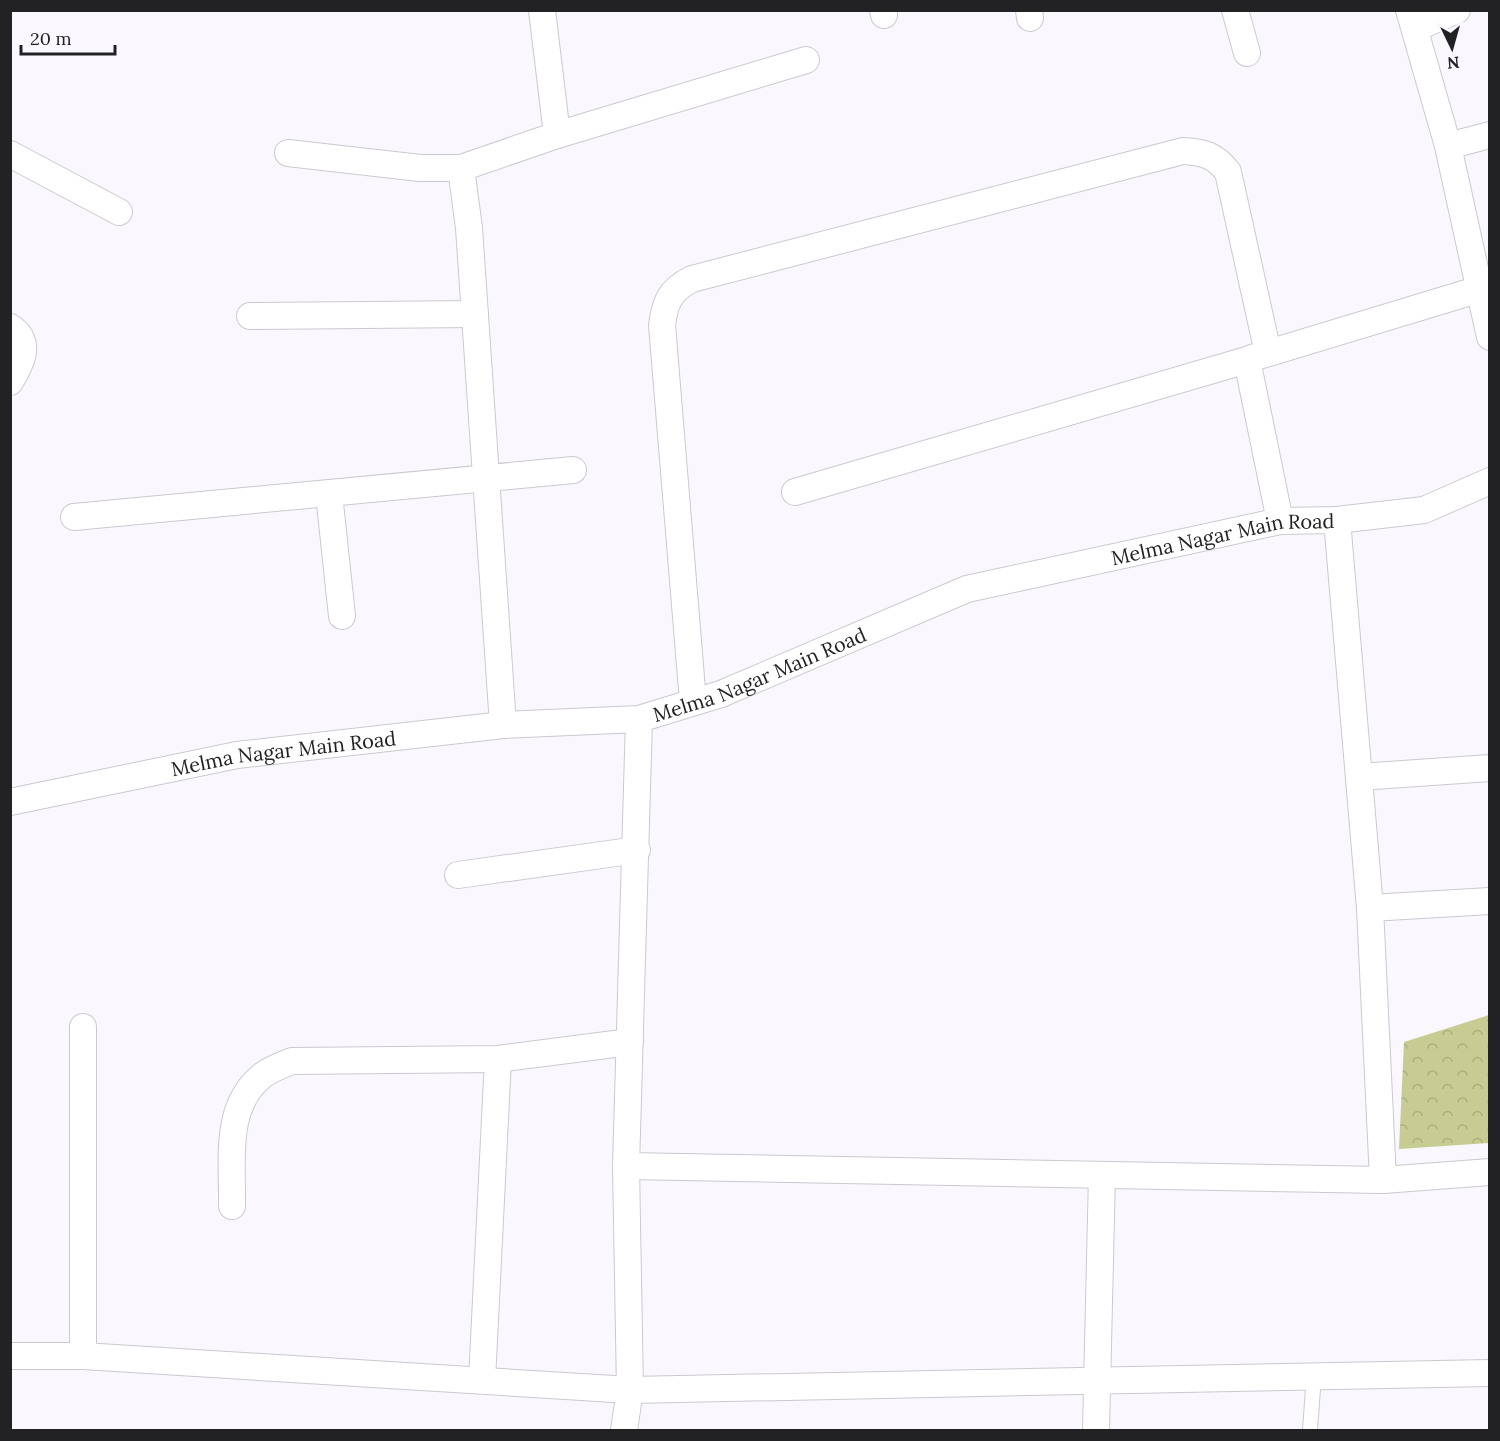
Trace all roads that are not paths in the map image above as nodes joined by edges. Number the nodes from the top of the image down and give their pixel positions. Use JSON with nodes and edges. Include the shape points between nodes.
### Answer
{"nodes":[{"id":1,"x":542,"y":10,"type":"edge"},
{"id":2,"x":1235,"y":10,"type":"edge"},
{"id":3,"x":1457,"y":10,"type":"edge"},
{"id":4,"x":1412,"y":19,"type":"edge"},
{"id":5,"x":1247,"y":53,"type":"dead end"},
{"id":6,"x":806,"y":60,"type":"dead end"},
{"id":7,"x":557,"y":135,"type":"junction"},
{"id":8,"x":1490,"y":135,"type":"edge"},
{"id":9,"x":1448,"y":146,"type":"junction"},
{"id":10,"x":288,"y":153,"type":"dead end"},
{"id":11,"x":10,"y":154,"type":"edge"},
{"id":12,"x":460,"y":168,"type":"junction"},
{"id":13,"x":119,"y":212,"type":"dead end"},
{"id":14,"x":1485,"y":287,"type":"edge"},
{"id":15,"x":475,"y":314,"type":"junction"},
{"id":16,"x":250,"y":316,"type":"dead end"},
{"id":17,"x":10,"y":327,"type":"edge"},
{"id":18,"x":1490,"y":337,"type":"edge"},
{"id":19,"x":1257,"y":357,"type":"junction"},
{"id":20,"x":10,"y":382,"type":"edge"},
{"id":21,"x":573,"y":470,"type":"dead end"},
{"id":22,"x":486,"y":479,"type":"junction"},
{"id":23,"x":1490,"y":482,"type":"edge"},
{"id":24,"x":795,"y":492,"type":"dead end"},
{"id":25,"x":329,"y":494,"type":"junction"},
{"id":26,"x":74,"y":517,"type":"dead end"},
{"id":27,"x":1336,"y":520,"type":"junction"},
{"id":28,"x":1280,"y":522,"type":"junction"},
{"id":29,"x":342,"y":616,"type":"dead end"},
{"id":30,"x":693,"y":702,"type":"junction"},
{"id":31,"x":639,"y":719,"type":"junction"},
{"id":32,"x":503,"y":725,"type":"junction"},
{"id":33,"x":1490,"y":768,"type":"edge"},
{"id":34,"x":1359,"y":777,"type":"junction"},
{"id":35,"x":10,"y":802,"type":"edge"},
{"id":36,"x":637,"y":850,"type":"junction"},
{"id":37,"x":458,"y":875,"type":"dead end"},
{"id":38,"x":1490,"y":901,"type":"edge"},
{"id":39,"x":1371,"y":908,"type":"junction"},
{"id":40,"x":83,"y":1028,"type":"dead end"},
{"id":41,"x":630,"y":1042,"type":"junction"},
{"id":42,"x":498,"y":1059,"type":"junction"},
{"id":43,"x":626,"y":1166,"type":"junction"},
{"id":44,"x":1490,"y":1172,"type":"edge"},
{"id":45,"x":1102,"y":1175,"type":"junction"},
{"id":46,"x":1383,"y":1180,"type":"junction"},
{"id":47,"x":232,"y":1206,"type":"dead end"},
{"id":48,"x":10,"y":1356,"type":"edge"},
{"id":49,"x":83,"y":1356,"type":"junction"},
{"id":50,"x":1490,"y":1373,"type":"edge"},
{"id":51,"x":1314,"y":1375,"type":"junction"},
{"id":52,"x":482,"y":1380,"type":"junction"},
{"id":53,"x":1097,"y":1380,"type":"junction"},
{"id":54,"x":630,"y":1390,"type":"junction"},
{"id":55,"x":624,"y":1431,"type":"edge"},
{"id":56,"x":1096,"y":1431,"type":"edge"},
{"id":57,"x":1310,"y":1431,"type":"edge"}],
"edges":[{"from":1,"to":7,"type":"street"},
{"from":2,"to":5,"type":"street"},
{"from":3,"to":4,"type":"street"},
{"from":4,"to":9,"type":"street"},
{"from":6,"to":7,"type":"street"},
{"from":7,"to":12,"type":"street"},
{"from":8,"to":9,"type":"street"},
{"from":9,"to":14,"type":"street"},
{"from":10,"to":12,"type":"street","via":[[420,168]]},
{"from":11,"to":13,"type":"street"},
{"from":12,"to":15,"type":"street"},
{"from":14,"to":18,"type":"street"},
{"from":14,"to":19,"type":"street"},
{"from":15,"to":16,"type":"street"},
{"from":15,"to":22,"type":"street"},
{"from":17,"to":20,"type":"street","via":[[22,340],[24,349],[23,360]]},
{"from":19,"to":24,"type":"street"},
{"from":19,"to":28,"type":"street"},
{"from":19,"to":30,"type":"street","via":[[1228,172],[1218,160],[1202,152],[1183,151],[677,286],[664,303],[662,325]]},
{"from":21,"to":22,"type":"street"},
{"from":22,"to":25,"type":"street"},
{"from":22,"to":32,"type":"street"},
{"from":23,"to":27,"type":"street","name":"Melma Nagar Main Road","via":[[1425,510]]},
{"from":25,"to":26,"type":"street"},
{"from":25,"to":29,"type":"street"},
{"from":27,"to":28,"type":"street","name":"Melma Nagar Main Road"},
{"from":27,"to":34,"type":"street"},
{"from":28,"to":30,"type":"street","name":"Melma Nagar Main Road","via":[[967,589],[766,676]]},
{"from":30,"to":31,"type":"street","name":"Melma Nagar Main Road"},
{"from":31,"to":32,"type":"street","name":"Melma Nagar Main Road"},
{"from":31,"to":36,"type":"street"},
{"from":32,"to":35,"type":"street","name":"Melma Nagar Main Road","via":[[237,755]]},
{"from":33,"to":34,"type":"street"},
{"from":34,"to":39,"type":"street"},
{"from":36,"to":37,"type":"street"},
{"from":36,"to":41,"type":"street"},
{"from":38,"to":39,"type":"street"},
{"from":39,"to":46,"type":"street"},
{"from":40,"to":49,"type":"street"},
{"from":41,"to":42,"type":"street"},
{"from":41,"to":43,"type":"street"},
{"from":42,"to":47,"type":"street","via":[[292,1061],[263,1075],[243,1095],[234,1116]]},
{"from":42,"to":52,"type":"street"},
{"from":43,"to":45,"type":"street"},
{"from":43,"to":54,"type":"street"},
{"from":44,"to":46,"type":"street"},
{"from":45,"to":46,"type":"street"},
{"from":45,"to":53,"type":"street"},
{"from":48,"to":49,"type":"street"},
{"from":49,"to":52,"type":"street"},
{"from":50,"to":51,"type":"street"},
{"from":51,"to":53,"type":"street"},
{"from":51,"to":57,"type":"lane"},
{"from":52,"to":54,"type":"street"},
{"from":53,"to":54,"type":"street"},
{"from":53,"to":56,"type":"street"},
{"from":54,"to":55,"type":"street"}]}
